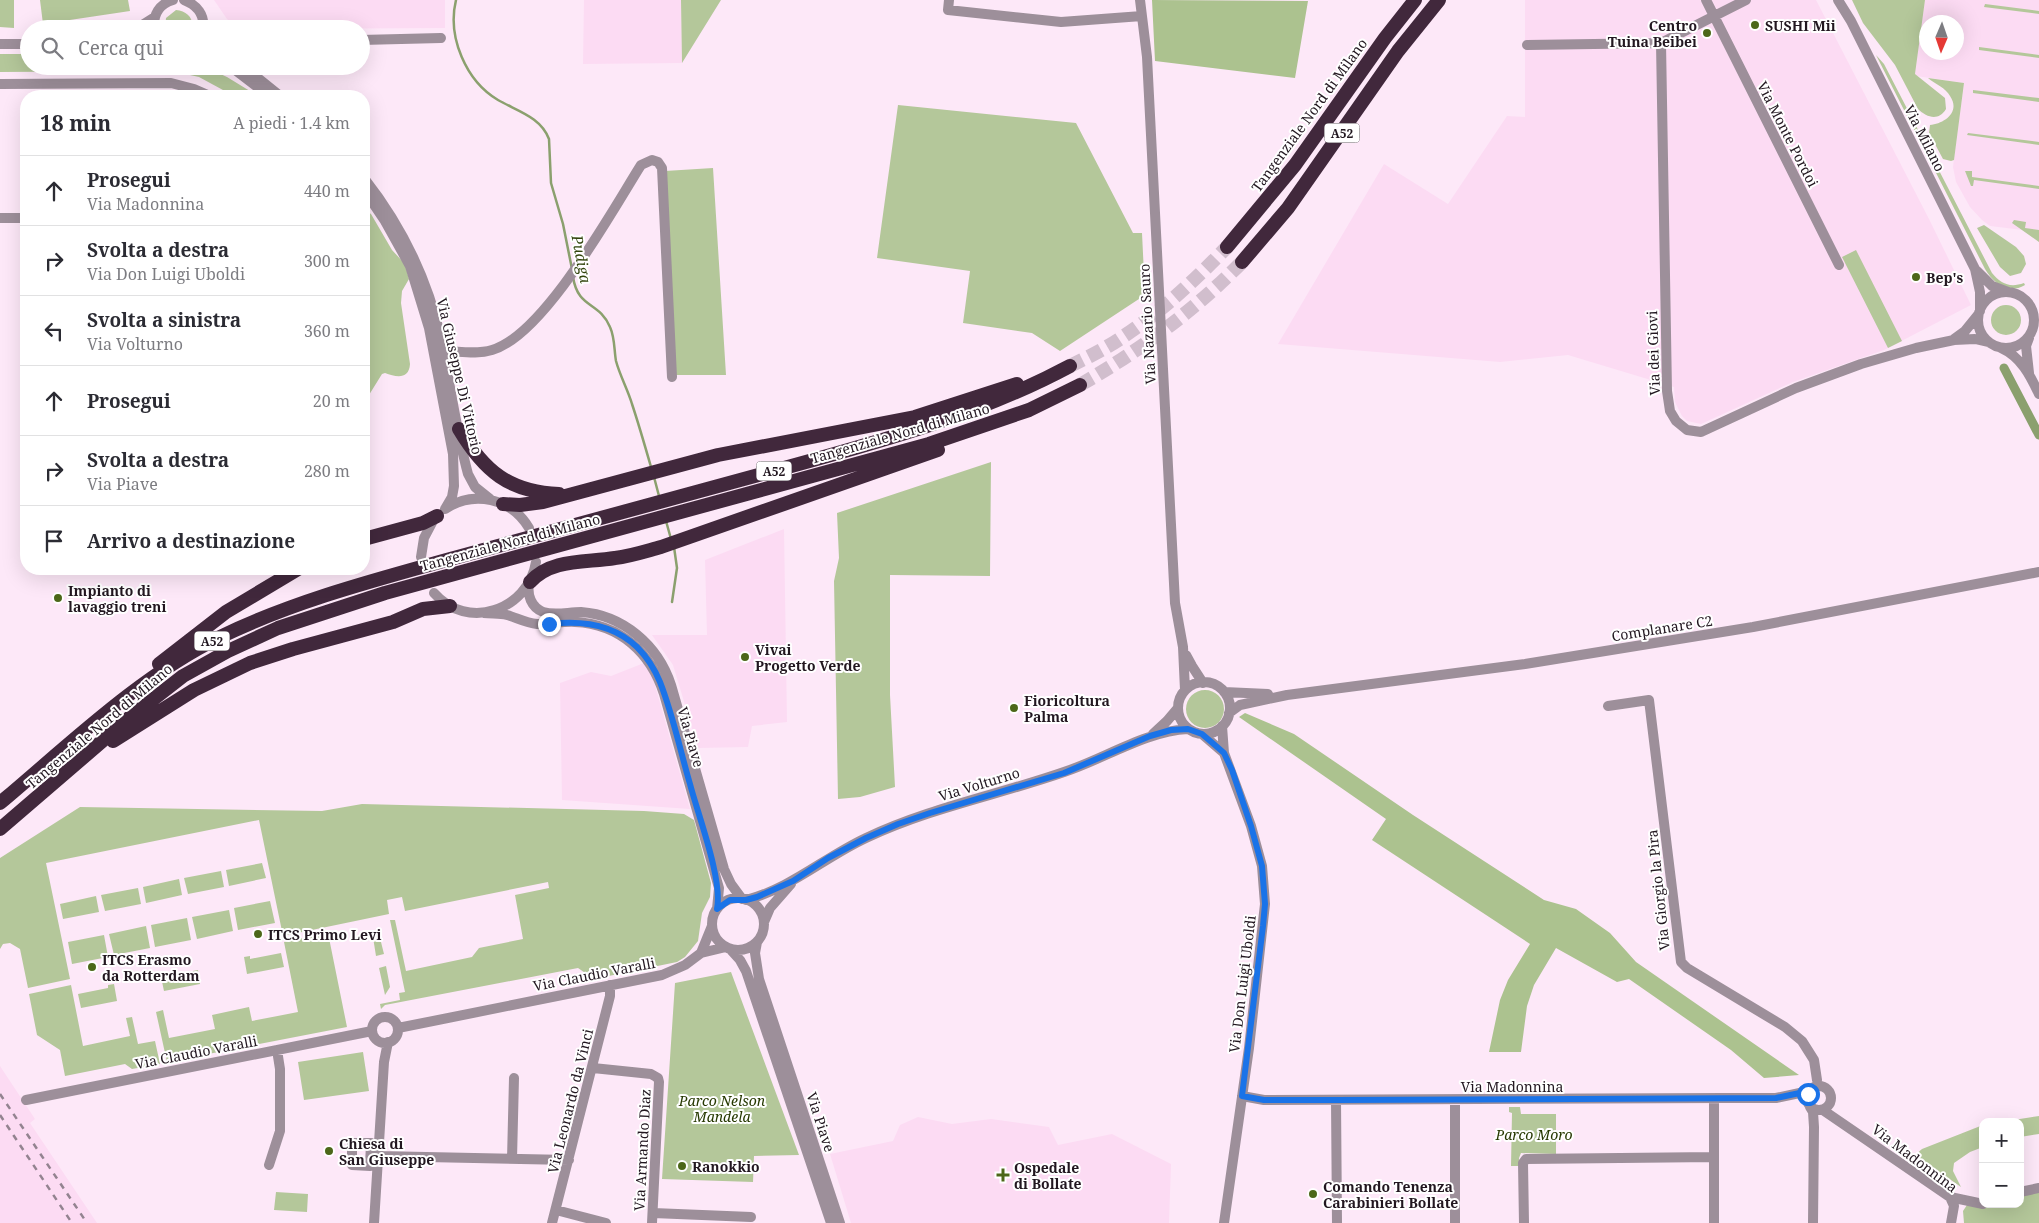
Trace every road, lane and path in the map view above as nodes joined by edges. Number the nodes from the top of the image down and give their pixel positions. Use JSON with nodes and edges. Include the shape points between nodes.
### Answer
{"nodes":[{"id":1,"x":170,"y":0,"type":"edge"},
{"id":2,"x":184,"y":0,"type":"edge"},
{"id":3,"x":1140,"y":0,"type":"edge"},
{"id":4,"x":1415,"y":0,"type":"edge"},
{"id":5,"x":1439,"y":0,"type":"edge"},
{"id":6,"x":1706,"y":0,"type":"edge"},
{"id":7,"x":1746,"y":0,"type":"edge"},
{"id":8,"x":1838,"y":0,"type":"edge"},
{"id":9,"x":1842,"y":0,"type":"edge"},
{"id":10,"x":197,"y":4,"type":"edge"},
{"id":11,"x":948,"y":5,"type":"edge"},
{"id":12,"x":1142,"y":16,"type":"junction"},
{"id":13,"x":1714,"y":16,"type":"junction"},
{"id":14,"x":155,"y":17,"type":"junction"},
{"id":15,"x":150,"y":20,"type":"edge"},
{"id":16,"x":155,"y":20,"type":"edge"},
{"id":17,"x":203,"y":20,"type":"edge"},
{"id":18,"x":1850,"y":21,"type":"junction"},
{"id":19,"x":441,"y":38,"type":"dead end"},
{"id":20,"x":370,"y":40,"type":"edge"},
{"id":21,"x":1661,"y":43,"type":"junction"},
{"id":22,"x":0,"y":44,"type":"edge"},
{"id":23,"x":20,"y":44,"type":"edge"},
{"id":24,"x":1527,"y":45,"type":"dead end"},
{"id":25,"x":242,"y":75,"type":"edge"},
{"id":26,"x":255,"y":75,"type":"edge"},
{"id":27,"x":0,"y":84,"type":"edge"},
{"id":28,"x":196,"y":90,"type":"edge"},
{"id":29,"x":261,"y":90,"type":"edge"},
{"id":30,"x":273,"y":90,"type":"edge"},
{"id":31,"x":370,"y":187,"type":"edge"},
{"id":32,"x":370,"y":199,"type":"edge"},
{"id":33,"x":370,"y":210,"type":"edge"},
{"id":34,"x":0,"y":218,"type":"edge"},
{"id":35,"x":20,"y":218,"type":"edge"},
{"id":36,"x":1227,"y":248,"type":"tunnel mouth"},
{"id":37,"x":403,"y":254,"type":"junction"},
{"id":38,"x":1242,"y":262,"type":"tunnel mouth"},
{"id":39,"x":1838,"y":265,"type":"dead end"},
{"id":40,"x":1975,"y":269,"type":"junction"},
{"id":41,"x":2009,"y":292,"type":"junction"},
{"id":42,"x":1979,"y":313,"type":"junction"},
{"id":43,"x":2036,"y":315,"type":"edge"},
{"id":44,"x":2033,"y":332,"type":"edge"},
{"id":45,"x":1954,"y":340,"type":"junction"},
{"id":46,"x":1993,"y":344,"type":"junction"},
{"id":47,"x":443,"y":351,"type":"junction"},
{"id":48,"x":2029,"y":374,"type":"junction"},
{"id":49,"x":672,"y":376,"type":"dead end"},
{"id":50,"x":2039,"y":394,"type":"edge"},
{"id":51,"x":459,"y":429,"type":"junction"},
{"id":52,"x":573,"y":494,"type":"junction"},
{"id":53,"x":496,"y":502,"type":"junction"},
{"id":54,"x":441,"y":512,"type":"junction"},
{"id":55,"x":529,"y":528,"type":"dead end"},
{"id":56,"x":370,"y":537,"type":"edge"},
{"id":57,"x":420,"y":557,"type":"dead end"},
{"id":58,"x":536,"y":562,"type":"dead end"},
{"id":59,"x":2039,"y":572,"type":"edge"},
{"id":60,"x":287,"y":575,"type":"edge"},
{"id":61,"x":530,"y":582,"type":"junction"},
{"id":62,"x":434,"y":593,"type":"dead end"},
{"id":63,"x":450,"y":606,"type":"junction"},
{"id":64,"x":484,"y":613,"type":"junction"},
{"id":65,"x":1183,"y":647,"type":"junction"},
{"id":66,"x":1203,"y":683,"type":"junction"},
{"id":67,"x":1185,"y":690,"type":"junction"},
{"id":68,"x":1224,"y":692,"type":"junction"},
{"id":69,"x":1287,"y":695,"type":"junction"},
{"id":70,"x":117,"y":705,"type":"junction"},
{"id":71,"x":1608,"y":706,"type":"dead end"},
{"id":72,"x":1178,"y":708,"type":"junction"},
{"id":73,"x":1229,"y":713,"type":"junction"},
{"id":74,"x":1222,"y":726,"type":"junction"},
{"id":75,"x":1188,"y":729,"type":"junction"},
{"id":76,"x":1202,"y":734,"type":"junction"},
{"id":77,"x":1150,"y":736,"type":"junction"},
{"id":78,"x":1224,"y":753,"type":"junction"},
{"id":79,"x":81,"y":761,"type":"junction"},
{"id":80,"x":0,"y":803,"type":"edge"},
{"id":81,"x":0,"y":830,"type":"edge"},
{"id":82,"x":793,"y":881,"type":"junction"},
{"id":83,"x":744,"y":899,"type":"junction"},
{"id":84,"x":717,"y":909,"type":"junction"},
{"id":85,"x":764,"y":922,"type":"junction"},
{"id":86,"x":712,"y":924,"type":"junction"},
{"id":87,"x":757,"y":942,"type":"junction"},
{"id":88,"x":728,"y":948,"type":"junction"},
{"id":89,"x":701,"y":953,"type":"junction"},
{"id":90,"x":610,"y":985,"type":"junction"},
{"id":91,"x":398,"y":1028,"type":"junction"},
{"id":92,"x":372,"y":1031,"type":"junction"},
{"id":93,"x":388,"y":1042,"type":"junction"},
{"id":94,"x":277,"y":1050,"type":"junction"},
{"id":95,"x":593,"y":1068,"type":"junction"},
{"id":96,"x":514,"y":1078,"type":"dead end"},
{"id":97,"x":1817,"y":1080,"type":"dead end"},
{"id":98,"x":1809,"y":1091,"type":"junction"},
{"id":99,"x":1829,"y":1092,"type":"junction"},
{"id":100,"x":1242,"y":1096,"type":"junction"},
{"id":101,"x":1782,"y":1097,"type":"junction"},
{"id":102,"x":1714,"y":1098,"type":"junction"},
{"id":103,"x":26,"y":1100,"type":"dead end"},
{"id":104,"x":1336,"y":1100,"type":"junction"},
{"id":105,"x":1455,"y":1100,"type":"junction"},
{"id":106,"x":1809,"y":1105,"type":"junction"},
{"id":107,"x":1822,"y":1110,"type":"junction"},
{"id":108,"x":1844,"y":1123,"type":"junction"},
{"id":109,"x":1814,"y":1127,"type":"junction"},
{"id":110,"x":378,"y":1156,"type":"junction"},
{"id":111,"x":1714,"y":1157,"type":"junction"},
{"id":112,"x":512,"y":1159,"type":"junction"},
{"id":113,"x":568,"y":1160,"type":"junction"},
{"id":114,"x":269,"y":1165,"type":"dead end"},
{"id":115,"x":2039,"y":1188,"type":"edge"},
{"id":116,"x":2024,"y":1191,"type":"edge"},
{"id":117,"x":1950,"y":1197,"type":"junction"},
{"id":118,"x":1979,"y":1203,"type":"edge"},
{"id":119,"x":556,"y":1210,"type":"junction"},
{"id":120,"x":750,"y":1217,"type":"dead end"},
{"id":121,"x":652,"y":1218,"type":"edge"},
{"id":122,"x":374,"y":1223,"type":"edge"},
{"id":123,"x":552,"y":1223,"type":"edge"},
{"id":124,"x":606,"y":1223,"type":"edge"},
{"id":125,"x":831,"y":1223,"type":"edge"},
{"id":126,"x":840,"y":1223,"type":"edge"},
{"id":127,"x":1224,"y":1223,"type":"edge"},
{"id":128,"x":1336,"y":1223,"type":"edge"},
{"id":129,"x":1455,"y":1223,"type":"edge"},
{"id":130,"x":1524,"y":1223,"type":"edge"},
{"id":131,"x":1714,"y":1223,"type":"edge"},
{"id":132,"x":1813,"y":1223,"type":"edge"},
{"id":133,"x":1951,"y":1223,"type":"edge"}],
"edges":[{"from":1,"to":14,"type":"street"},
{"from":2,"to":10,"type":"street"},
{"from":3,"to":12,"type":"street","name":"Via Nazario Sauro"},
{"from":4,"to":36,"type":"highway","name":"Tangenziale Nord di Milano","number":"A52","via":[[1295,165]]},
{"from":5,"to":38,"type":"highway","number":"A52","via":[[1398,51],[1288,208]]},
{"from":6,"to":13,"type":"street","name":"Via Monte Pordoi"},
{"from":7,"to":13,"type":"street"},
{"from":8,"to":18,"type":"street","name":"Via Milano"},
{"from":9,"to":18,"type":"street","name":"Via Milano"},
{"from":10,"to":17,"type":"street"},
{"from":11,"to":12,"type":"street","via":[[1061,22]]},
{"from":12,"to":65,"type":"street","name":"Via Nazario Sauro","via":[[1175,594]]},
{"from":13,"to":21,"type":"street"},
{"from":13,"to":39,"type":"street","name":"Via Monte Pordoi"},
{"from":14,"to":15,"type":"street"},
{"from":14,"to":16,"type":"street"},
{"from":18,"to":40,"type":"street","name":"Via Milano"},
{"from":19,"to":20,"type":"street"},
{"from":21,"to":24,"type":"street"},
{"from":21,"to":45,"type":"street","name":"Via dei Giovi","via":[[1667,391],[1670,411],[1679,424],[1692,432],[1706,430],[1829,375],[1886,356]]},
{"from":22,"to":23,"type":"street"},
{"from":25,"to":29,"type":"street"},
{"from":26,"to":30,"type":"street"},
{"from":27,"to":28,"type":"street","via":[[171,83]]},
{"from":31,"to":47,"type":"street","name":"Via Giuseppe Di Vittorio","via":[[410,251],[431,304]]},
{"from":32,"to":37,"type":"street","name":"Via Giuseppe Di Vittorio"},
{"from":33,"to":37,"type":"street"},
{"from":34,"to":35,"type":"street"},
{"from":37,"to":54,"type":"street","name":"Via Giuseppe Di Vittorio","via":[[427,320],[452,441],[452,497]]},
{"from":40,"to":41,"type":"street","name":"Via Milano","via":[[1992,286]]},
{"from":40,"to":42,"type":"street","name":"Via Milano","via":[[1980,292]]},
{"from":41,"to":42,"type":"street","via":[[1991,296]]},
{"from":41,"to":43,"type":"street","via":[[2025,299]]},
{"from":42,"to":45,"type":"street"},
{"from":42,"to":46,"type":"street","via":[[1980,330]]},
{"from":43,"to":44,"type":"street"},
{"from":44,"to":46,"type":"street","via":[[2025,342],[2012,348]]},
{"from":44,"to":48,"type":"street","via":[[2026,346]]},
{"from":45,"to":46,"type":"street","name":"Via dei Giovi","via":[[1975,339]]},
{"from":46,"to":48,"type":"street","via":[[2015,356]]},
{"from":47,"to":49,"type":"street","via":[[485,352],[505,345],[530,324],[567,280],[641,165],[650,160],[658,162],[662,173]]},
{"from":47,"to":51,"type":"street","name":"Via Giuseppe Di Vittorio"},
{"from":48,"to":50,"type":"street"},
{"from":51,"to":52,"type":"highway","via":[[481,462],[509,482],[544,493]]},
{"from":51,"to":53,"type":"street","name":"Via Giuseppe Di Vittorio","via":[[470,479],[479,491]]},
{"from":52,"to":53,"type":"highway","via":[[534,503]]},
{"from":52,"to":70,"type":"highway","name":"Tangenziale Nord di Milano","number":"A52","via":[[758,446],[915,417],[1070,366],[1020,391],[924,428],[382,578],[279,612],[199,648]]},
{"from":53,"to":54,"type":"street","via":[[466,500]]},
{"from":53,"to":55,"type":"street","name":"Via Giuseppe Di Vittorio","via":[[519,515]]},
{"from":54,"to":56,"type":"highway","via":[[423,522]]},
{"from":54,"to":57,"type":"street","name":"Via Giuseppe Di Vittorio","via":[[424,538]]},
{"from":58,"to":61,"type":"street"},
{"from":59,"to":69,"type":"street","name":"Complanare C2","via":[[1772,623],[1534,663]]},
{"from":60,"to":70,"type":"highway","via":[[255,593],[164,659]]},
{"from":61,"to":64,"type":"street","via":[[511,603]]},
{"from":61,"to":79,"type":"highway","name":"Tangenziale Nord di Milano","number":"A52","via":[[550,567],[661,547],[1002,427],[1039,410],[1080,385],[1029,410],[964,433],[384,593],[308,617],[249,640],[183,676]]},
{"from":61,"to":83,"type":"street","name":"Via Piave","via":[[530,598],[538,609],[550,613],[582,612],[607,618],[634,633],[657,656],[668,675],[724,869]]},
{"from":62,"to":63,"type":"street"},
{"from":63,"to":64,"type":"street","name":"Via Piave"},
{"from":63,"to":79,"type":"highway","via":[[423,609],[393,622],[293,649],[231,671],[194,690]]},
{"from":64,"to":84,"type":"street","name":"Via Piave","via":[[506,615],[536,624],[568,621],[592,624],[619,634],[643,654],[654,669],[664,694],[719,888]]},
{"from":65,"to":66,"type":"street","name":"Via Nazario Sauro"},
{"from":65,"to":67,"type":"street","name":"Via Nazario Sauro"},
{"from":66,"to":67,"type":"street"},
{"from":66,"to":68,"type":"street","via":[[1215,685]]},
{"from":67,"to":72,"type":"street"},
{"from":68,"to":69,"type":"street","name":"Complanare C2"},
{"from":68,"to":73,"type":"street","via":[[1229,702]]},
{"from":69,"to":73,"type":"street","name":"Complanare C2","via":[[1240,705]]},
{"from":70,"to":80,"type":"highway","name":"Tangenziale Nord di Milano","number":"A52"},
{"from":71,"to":97,"type":"street","name":"Via Giorgio la Pira","via":[[1649,700],[1681,962],[1802,1041],[1814,1060]]},
{"from":72,"to":75,"type":"street"},
{"from":72,"to":77,"type":"street","name":"Via Volturno"},
{"from":73,"to":74,"type":"street"},
{"from":74,"to":76,"type":"street"},
{"from":74,"to":78,"type":"street","name":"Via Don Luigi Uboldi"},
{"from":75,"to":76,"type":"street"},
{"from":75,"to":77,"type":"street","name":"Via Volturno"},
{"from":76,"to":78,"type":"street","name":"Via Don Luigi Uboldi"},
{"from":77,"to":82,"type":"street","name":"Via Volturno","via":[[1064,773],[898,824],[828,858]]},
{"from":78,"to":100,"type":"street","name":"Via Don Luigi Uboldi","via":[[1262,866],[1265,904]]},
{"from":79,"to":81,"type":"highway","name":"Tangenziale Nord di Milano","number":"A52"},
{"from":82,"to":83,"type":"street","name":"Via Volturno"},
{"from":82,"to":85,"type":"street","name":"Via Volturno","via":[[770,908]]},
{"from":83,"to":84,"type":"street","via":[[726,902]]},
{"from":83,"to":85,"type":"street","via":[[758,908]]},
{"from":84,"to":86,"type":"street"},
{"from":85,"to":87,"type":"street"},
{"from":86,"to":88,"type":"street","via":[[715,936]]},
{"from":86,"to":89,"type":"street"},
{"from":87,"to":88,"type":"street","via":[[744,949]]},
{"from":87,"to":126,"type":"street","name":"Via Piave","via":[[755,953],[759,979]]},
{"from":88,"to":89,"type":"street","name":"Via Claudio Varalli"},
{"from":88,"to":125,"type":"street","name":"Via Piave","via":[[746,971]]},
{"from":89,"to":90,"type":"street","name":"Via Claudio Varalli","via":[[675,970]]},
{"from":90,"to":91,"type":"street","name":"Via Claudio Varalli"},
{"from":90,"to":95,"type":"street","name":"Via Leonardo da Vinci"},
{"from":91,"to":92,"type":"street","via":[[394,1021],[385,1017],[376,1021]]},
{"from":91,"to":93,"type":"street","via":[[396,1037]]},
{"from":92,"to":93,"type":"street","via":[[380,1042]]},
{"from":92,"to":94,"type":"street","name":"Via Claudio Varalli"},
{"from":93,"to":110,"type":"street"},
{"from":94,"to":103,"type":"street","name":"Via Claudio Varalli"},
{"from":94,"to":114,"type":"street","via":[[280,1131]]},
{"from":95,"to":113,"type":"street","name":"Via Leonardo da Vinci"},
{"from":95,"to":121,"type":"street","name":"Via Armando Diaz","via":[[651,1074],[658,1078]]},
{"from":96,"to":112,"type":"street"},
{"from":98,"to":99,"type":"street","name":"Via Madonnina","via":[[1820,1086]]},
{"from":98,"to":101,"type":"street","name":"Via Madonnina"},
{"from":98,"to":106,"type":"street"},
{"from":99,"to":107,"type":"street","via":[[1829,1104]]},
{"from":99,"to":108,"type":"street","name":"Via Madonnina"},
{"from":100,"to":104,"type":"street","name":"Via Madonnina","via":[[1264,1100]]},
{"from":100,"to":127,"type":"street","name":"Via Don Luigi Uboldi"},
{"from":101,"to":102,"type":"street","name":"Via Madonnina"},
{"from":101,"to":106,"type":"street","name":"Via Madonnina"},
{"from":102,"to":105,"type":"street","name":"Via Madonnina"},
{"from":102,"to":111,"type":"street"},
{"from":104,"to":105,"type":"street","name":"Via Madonnina"},
{"from":104,"to":128,"type":"street"},
{"from":105,"to":129,"type":"street"},
{"from":106,"to":107,"type":"street","name":"Via Madonnina"},
{"from":106,"to":109,"type":"street"},
{"from":107,"to":108,"type":"street","name":"Via Madonnina"},
{"from":107,"to":109,"type":"street"},
{"from":108,"to":117,"type":"street","name":"Via Madonnina"},
{"from":109,"to":132,"type":"street"},
{"from":110,"to":112,"type":"street"},
{"from":110,"to":122,"type":"street"},
{"from":111,"to":130,"type":"street","via":[[1528,1158],[1523,1162]]},
{"from":111,"to":131,"type":"street"},
{"from":112,"to":113,"type":"street"},
{"from":113,"to":119,"type":"street","name":"Via Leonardo da Vinci"},
{"from":115,"to":116,"type":"street"},
{"from":117,"to":118,"type":"street"},
{"from":117,"to":133,"type":"street","name":"Via Madonnina","via":[[1954,1206]]},
{"from":119,"to":123,"type":"street","name":"Via Leonardo da Vinci"},
{"from":119,"to":124,"type":"street"},
{"from":120,"to":121,"type":"street"}]}
